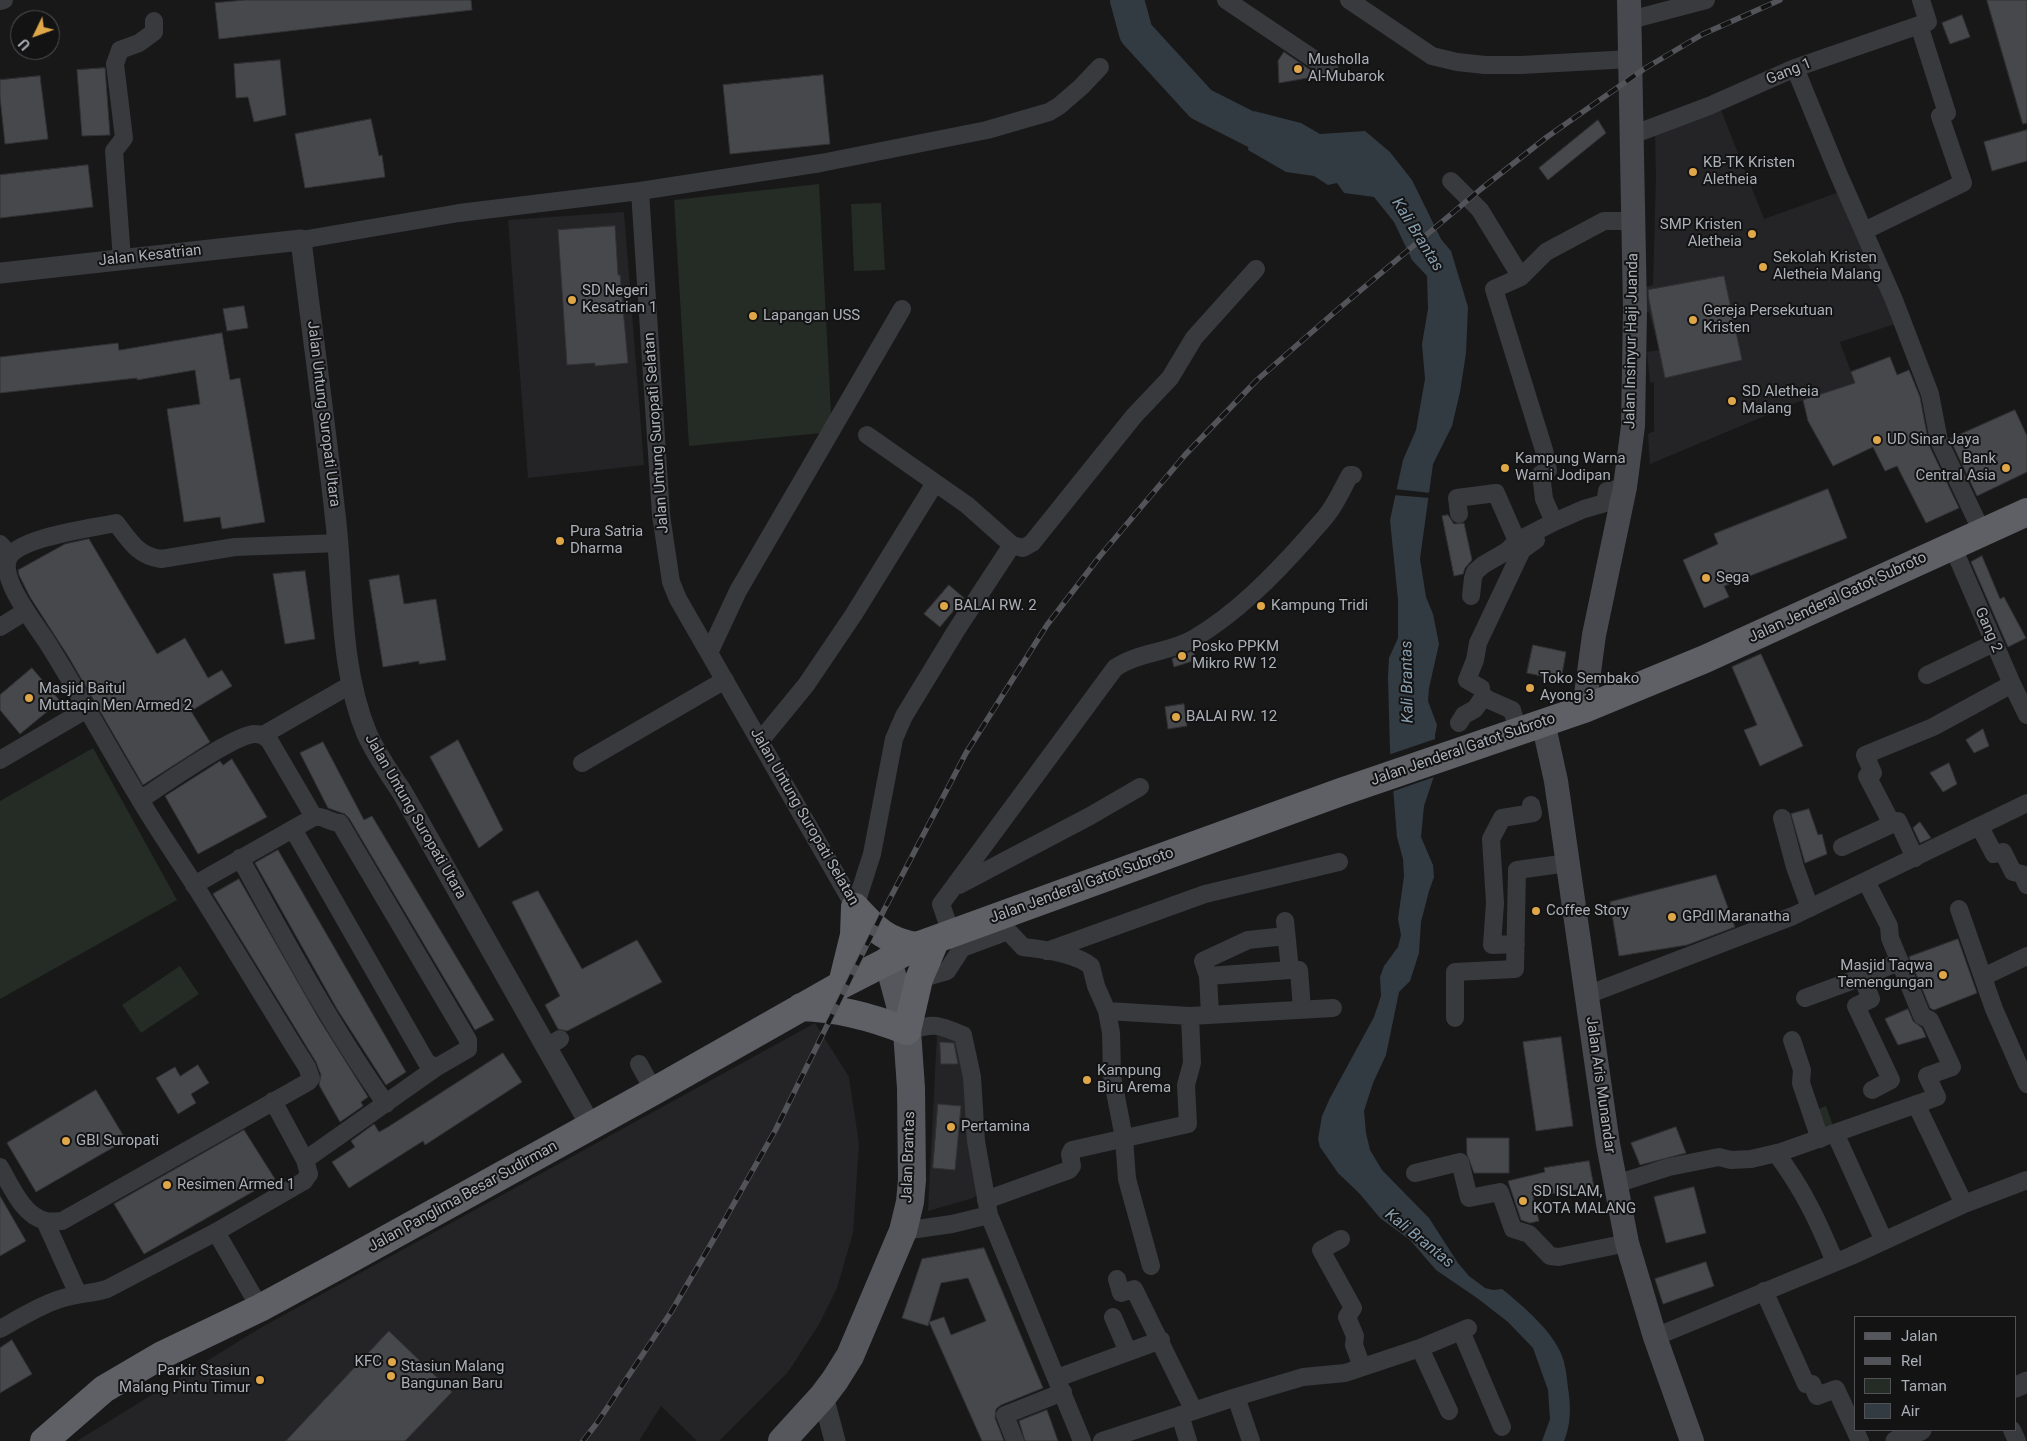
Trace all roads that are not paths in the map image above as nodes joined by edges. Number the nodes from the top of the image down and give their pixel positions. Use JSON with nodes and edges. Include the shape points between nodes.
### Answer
{"nodes":[{"id":1,"x":4,"y":0,"type":"edge"},
{"id":2,"x":1226,"y":0,"type":"edge"},
{"id":3,"x":1349,"y":0,"type":"edge"},
{"id":4,"x":1706,"y":0,"type":"edge"},
{"id":5,"x":1921,"y":0,"type":"edge"},
{"id":6,"x":0,"y":1,"type":"edge"},
{"id":7,"x":1246,"y":6,"type":"edge"},
{"id":8,"x":1629,"y":10,"type":"edge"},
{"id":9,"x":154,"y":21,"type":"dead end"},
{"id":10,"x":1919,"y":25,"type":"junction"},
{"id":11,"x":1631,"y":59,"type":"junction"},
{"id":12,"x":1100,"y":67,"type":"dead end"},
{"id":13,"x":1795,"y":68,"type":"junction"},
{"id":14,"x":1330,"y":70,"type":"dead end"},
{"id":15,"x":1632,"y":135,"type":"junction"},
{"id":16,"x":1451,"y":181,"type":"dead end"},
{"id":17,"x":640,"y":191,"type":"junction"},
{"id":18,"x":1633,"y":221,"type":"junction"},
{"id":19,"x":1864,"y":231,"type":"junction"},
{"id":20,"x":301,"y":240,"type":"junction"},
{"id":21,"x":122,"y":259,"type":"junction"},
{"id":22,"x":1256,"y":269,"type":"dead end"},
{"id":23,"x":0,"y":273,"type":"edge"},
{"id":24,"x":1521,"y":277,"type":"junction"},
{"id":25,"x":902,"y":309,"type":"dead end"},
{"id":26,"x":867,"y":435,"type":"dead end"},
{"id":27,"x":1353,"y":476,"type":"dead end"},
{"id":28,"x":935,"y":483,"type":"junction"},
{"id":29,"x":1625,"y":487,"type":"junction"},
{"id":30,"x":2027,"y":512,"type":"edge"},
{"id":31,"x":1459,"y":514,"type":"dead end"},
{"id":32,"x":1547,"y":526,"type":"junction"},
{"id":33,"x":1982,"y":532,"type":"junction"},
{"id":34,"x":1517,"y":541,"type":"junction"},
{"id":35,"x":339,"y":543,"type":"junction"},
{"id":36,"x":1012,"y":545,"type":"junction"},
{"id":37,"x":1952,"y":545,"type":"junction"},
{"id":38,"x":5,"y":549,"type":"edge"},
{"id":39,"x":1471,"y":596,"type":"dead end"},
{"id":40,"x":26,"y":611,"type":"junction"},
{"id":41,"x":0,"y":627,"type":"edge"},
{"id":42,"x":1994,"y":643,"type":"junction"},
{"id":43,"x":709,"y":653,"type":"junction"},
{"id":44,"x":1927,"y":674,"type":"dead end"},
{"id":45,"x":725,"y":680,"type":"junction"},
{"id":46,"x":352,"y":684,"type":"junction"},
{"id":47,"x":2012,"y":684,"type":"junction"},
{"id":48,"x":1484,"y":694,"type":"junction"},
{"id":49,"x":87,"y":709,"type":"junction"},
{"id":50,"x":1584,"y":709,"type":"junction"},
{"id":51,"x":2027,"y":715,"type":"edge"},
{"id":52,"x":1459,"y":723,"type":"dead end"},
{"id":53,"x":1530,"y":726,"type":"junction"},
{"id":54,"x":263,"y":734,"type":"junction"},
{"id":55,"x":760,"y":741,"type":"junction"},
{"id":56,"x":0,"y":760,"type":"edge"},
{"id":57,"x":582,"y":763,"type":"dead end"},
{"id":58,"x":1140,"y":787,"type":"dead end"},
{"id":59,"x":140,"y":800,"type":"junction"},
{"id":60,"x":2027,"y":803,"type":"edge"},
{"id":61,"x":1531,"y":805,"type":"dead end"},
{"id":62,"x":314,"y":817,"type":"junction"},
{"id":63,"x":1782,"y":818,"type":"dead end"},
{"id":64,"x":1892,"y":824,"type":"junction"},
{"id":65,"x":1980,"y":827,"type":"junction"},
{"id":66,"x":293,"y":829,"type":"junction"},
{"id":67,"x":1842,"y":847,"type":"dead end"},
{"id":68,"x":240,"y":858,"type":"junction"},
{"id":69,"x":1915,"y":858,"type":"junction"},
{"id":70,"x":1339,"y":862,"type":"dead end"},
{"id":71,"x":1568,"y":863,"type":"junction"},
{"id":72,"x":1866,"y":882,"type":"junction"},
{"id":73,"x":194,"y":885,"type":"junction"},
{"id":74,"x":2027,"y":885,"type":"edge"},
{"id":75,"x":954,"y":887,"type":"junction"},
{"id":76,"x":855,"y":907,"type":"junction"},
{"id":77,"x":1810,"y":908,"type":"junction"},
{"id":78,"x":1959,"y":909,"type":"dead end"},
{"id":79,"x":935,"y":939,"type":"junction"},
{"id":80,"x":1516,"y":944,"type":"junction"},
{"id":81,"x":1047,"y":951,"type":"junction"},
{"id":82,"x":2027,"y":956,"type":"edge"},
{"id":83,"x":888,"y":960,"type":"junction"},
{"id":84,"x":1899,"y":962,"type":"junction"},
{"id":85,"x":1290,"y":970,"type":"junction"},
{"id":86,"x":1208,"y":976,"type":"junction"},
{"id":87,"x":1862,"y":977,"type":"junction"},
{"id":88,"x":1983,"y":977,"type":"junction"},
{"id":89,"x":920,"y":979,"type":"junction"},
{"id":90,"x":842,"y":984,"type":"junction"},
{"id":91,"x":1587,"y":994,"type":"junction"},
{"id":92,"x":1805,"y":998,"type":"dead end"},
{"id":93,"x":801,"y":1007,"type":"junction"},
{"id":94,"x":1333,"y":1008,"type":"dead end"},
{"id":95,"x":1302,"y":1009,"type":"junction"},
{"id":96,"x":1107,"y":1010,"type":"junction"},
{"id":97,"x":1210,"y":1014,"type":"junction"},
{"id":98,"x":1190,"y":1016,"type":"junction"},
{"id":99,"x":1454,"y":1018,"type":"dead end"},
{"id":100,"x":907,"y":1031,"type":"junction"},
{"id":101,"x":1792,"y":1040,"type":"dead end"},
{"id":102,"x":639,"y":1064,"type":"dead end"},
{"id":103,"x":437,"y":1067,"type":"junction"},
{"id":104,"x":2027,"y":1084,"type":"edge"},
{"id":105,"x":1872,"y":1090,"type":"dead end"},
{"id":106,"x":654,"y":1091,"type":"junction"},
{"id":107,"x":273,"y":1100,"type":"junction"},
{"id":108,"x":386,"y":1104,"type":"junction"},
{"id":109,"x":1916,"y":1104,"type":"junction"},
{"id":110,"x":591,"y":1126,"type":"junction"},
{"id":111,"x":1827,"y":1136,"type":"junction"},
{"id":112,"x":1124,"y":1138,"type":"junction"},
{"id":113,"x":1776,"y":1153,"type":"junction"},
{"id":114,"x":305,"y":1160,"type":"junction"},
{"id":115,"x":0,"y":1167,"type":"edge"},
{"id":116,"x":1415,"y":1173,"type":"dead end"},
{"id":117,"x":1616,"y":1184,"type":"junction"},
{"id":118,"x":2026,"y":1184,"type":"edge"},
{"id":119,"x":1964,"y":1204,"type":"junction"},
{"id":120,"x":988,"y":1207,"type":"junction"},
{"id":121,"x":45,"y":1221,"type":"junction"},
{"id":122,"x":903,"y":1230,"type":"junction"},
{"id":123,"x":216,"y":1232,"type":"junction"},
{"id":124,"x":1341,"y":1239,"type":"dead end"},
{"id":125,"x":1884,"y":1241,"type":"junction"},
{"id":126,"x":1627,"y":1243,"type":"junction"},
{"id":127,"x":1835,"y":1262,"type":"junction"},
{"id":128,"x":1152,"y":1266,"type":"dead end"},
{"id":129,"x":1117,"y":1279,"type":"dead end"},
{"id":130,"x":1764,"y":1291,"type":"junction"},
{"id":131,"x":78,"y":1294,"type":"junction"},
{"id":132,"x":260,"y":1308,"type":"junction"},
{"id":133,"x":1112,"y":1318,"type":"dead end"},
{"id":134,"x":0,"y":1329,"type":"edge"},
{"id":135,"x":1655,"y":1337,"type":"junction"},
{"id":136,"x":1161,"y":1340,"type":"junction"},
{"id":137,"x":1420,"y":1348,"type":"junction"},
{"id":138,"x":1128,"y":1352,"type":"junction"},
{"id":139,"x":1362,"y":1367,"type":"junction"},
{"id":140,"x":1060,"y":1385,"type":"junction"},
{"id":141,"x":823,"y":1396,"type":"junction"},
{"id":142,"x":1236,"y":1397,"type":"junction"},
{"id":143,"x":1449,"y":1411,"type":"dead end"},
{"id":144,"x":1187,"y":1413,"type":"junction"},
{"id":145,"x":1854,"y":1425,"type":"edge"},
{"id":146,"x":1502,"y":1427,"type":"dead end"},
{"id":147,"x":1919,"y":1431,"type":"edge"},
{"id":148,"x":44,"y":1441,"type":"edge"},
{"id":149,"x":782,"y":1441,"type":"edge"},
{"id":150,"x":834,"y":1441,"type":"edge"},
{"id":151,"x":1015,"y":1441,"type":"edge"},
{"id":152,"x":1082,"y":1441,"type":"edge"},
{"id":153,"x":1102,"y":1441,"type":"edge"},
{"id":154,"x":1188,"y":1441,"type":"edge"},
{"id":155,"x":1251,"y":1441,"type":"edge"},
{"id":156,"x":1692,"y":1441,"type":"edge"},
{"id":157,"x":1896,"y":1441,"type":"edge"}],
"edges":[{"from":1,"to":6,"type":"street"},
{"from":2,"to":7,"type":"street"},
{"from":3,"to":11,"type":"street","via":[[1432,56],[1457,62],[1521,65]]},
{"from":4,"to":8,"type":"street"},
{"from":5,"to":10,"type":"street","via":[[1928,22]]},
{"from":7,"to":14,"type":"street"},
{"from":8,"to":11,"type":"main road","name":"Jalan Insinyur Haji Juanda"},
{"from":9,"to":21,"type":"street","via":[[154,32],[120,50],[115,64],[124,138],[114,151]]},
{"from":10,"to":13,"type":"street","name":"Gang 1"},
{"from":10,"to":19,"type":"street","via":[[1947,113],[1940,116],[1963,183]]},
{"from":11,"to":15,"type":"main road","name":"Jalan Insinyur Haji Juanda"},
{"from":12,"to":17,"type":"street","via":[[1059,106],[1034,117],[987,130],[821,163]]},
{"from":13,"to":15,"type":"street","name":"Gang 1"},
{"from":13,"to":19,"type":"street"},
{"from":15,"to":18,"type":"main road","name":"Jalan Insinyur Haji Juanda"},
{"from":16,"to":24,"type":"street","via":[[1480,210]]},
{"from":17,"to":20,"type":"street","via":[[459,212]]},
{"from":17,"to":43,"type":"street","name":"Jalan Untung Suropati Selatan","via":[[661,515],[667,563],[670,582]]},
{"from":18,"to":24,"type":"street","via":[[1604,222],[1546,252]]},
{"from":18,"to":29,"type":"main road","name":"Jalan Insinyur Haji Juanda","via":[[1635,373],[1633,426]]},
{"from":19,"to":33,"type":"street","via":[[1930,394],[1939,441]]},
{"from":20,"to":21,"type":"street","name":"Jalan Kesatrian"},
{"from":20,"to":35,"type":"street","name":"Jalan Untung Suropati Utara"},
{"from":21,"to":23,"type":"street","name":"Jalan Kesatrian"},
{"from":22,"to":36,"type":"street","via":[[1194,338],[1170,378],[1134,416],[1032,543],[1023,548]]},
{"from":24,"to":32,"type":"street","via":[[1494,289],[1544,450],[1548,470],[1541,474]]},
{"from":25,"to":43,"type":"street","via":[[738,591]]},
{"from":26,"to":28,"type":"street"},
{"from":27,"to":75,"type":"street","via":[[1350,475],[1328,513],[1301,544],[1222,620],[1192,639],[1127,660],[1115,668]]},
{"from":28,"to":36,"type":"street"},
{"from":28,"to":55,"type":"street","via":[[854,614],[806,684]]},
{"from":29,"to":32,"type":"street","via":[[1607,491],[1605,503]]},
{"from":29,"to":50,"type":"main road","name":"Jalan Insinyur Haji Juanda","via":[[1594,635]]},
{"from":30,"to":33,"type":"highway","name":"Jalan Jenderal Gatot Subroto"},
{"from":31,"to":34,"type":"street","via":[[1457,498],[1496,492]]},
{"from":32,"to":34,"type":"street"},
{"from":32,"to":48,"type":"street","via":[[1535,542],[1522,550],[1478,643],[1467,680]]},
{"from":33,"to":37,"type":"highway","name":"Jalan Jenderal Gatot Subroto"},
{"from":34,"to":39,"type":"street","via":[[1475,572]]},
{"from":35,"to":38,"type":"street","via":[[235,547],[161,559],[150,558],[139,551],[116,524],[60,534]]},
{"from":35,"to":46,"type":"street","name":"Jalan Untung Suropati Utara"},
{"from":36,"to":76,"type":"street","via":[[904,716],[894,739],[872,854]]},
{"from":37,"to":42,"type":"street","name":"Gang 2"},
{"from":37,"to":50,"type":"highway","name":"Jalan Jenderal Gatot Subroto","via":[[1705,659]]},
{"from":38,"to":40,"type":"street","via":[[11,585]]},
{"from":40,"to":41,"type":"street"},
{"from":40,"to":49,"type":"street"},
{"from":42,"to":44,"type":"street"},
{"from":42,"to":47,"type":"street","name":"Gang 2"},
{"from":43,"to":45,"type":"street","name":"Jalan Untung Suropati Selatan"},
{"from":45,"to":55,"type":"street","name":"Jalan Untung Suropati Selatan"},
{"from":45,"to":57,"type":"street"},
{"from":46,"to":54,"type":"street"},
{"from":46,"to":110,"type":"street","name":"Jalan Untung Suropati Utara","via":[[367,734],[378,756],[553,1043]]},
{"from":47,"to":51,"type":"street","name":"Gang 2"},
{"from":47,"to":64,"type":"street","via":[[1933,726],[1865,755],[1874,773],[1867,776]]},
{"from":48,"to":52,"type":"street"},
{"from":48,"to":53,"type":"street","via":[[1512,710]]},
{"from":49,"to":56,"type":"street"},
{"from":49,"to":59,"type":"street"},
{"from":50,"to":53,"type":"highway","name":"Jalan Jenderal Gatot Subroto"},
{"from":53,"to":71,"type":"main road","name":"Jalan Aris Munandar","via":[[1554,772]]},
{"from":53,"to":79,"type":"highway","name":"Jalan Jenderal Gatot Subroto"},
{"from":54,"to":59,"type":"street","via":[[234,740]]},
{"from":54,"to":62,"type":"street"},
{"from":55,"to":76,"type":"street","name":"Jalan Untung Suropati Selatan"},
{"from":58,"to":75,"type":"street"},
{"from":59,"to":73,"type":"street"},
{"from":60,"to":65,"type":"street"},
{"from":61,"to":80,"type":"street","via":[[1534,813],[1502,818],[1491,839],[1495,903],[1492,945]]},
{"from":62,"to":66,"type":"street"},
{"from":62,"to":103,"type":"street","via":[[340,823],[468,1040],[468,1048]]},
{"from":63,"to":77,"type":"street"},
{"from":64,"to":67,"type":"street"},
{"from":64,"to":69,"type":"street","via":[[1898,821]]},
{"from":65,"to":69,"type":"street"},
{"from":65,"to":74,"type":"street","via":[[1994,854],[2003,852],[2013,872],[2022,874]]},
{"from":66,"to":68,"type":"street"},
{"from":66,"to":103,"type":"street","via":[[426,1063]]},
{"from":68,"to":73,"type":"street"},
{"from":68,"to":108,"type":"street","via":[[330,1017]]},
{"from":69,"to":72,"type":"street"},
{"from":70,"to":81,"type":"street","via":[[1205,894]]},
{"from":71,"to":80,"type":"street","via":[[1517,870]]},
{"from":71,"to":91,"type":"main road","name":"Jalan Aris Munandar"},
{"from":72,"to":77,"type":"street"},
{"from":72,"to":84,"type":"street","via":[[1889,926]]},
{"from":73,"to":107,"type":"street","via":[[309,1073],[310,1081]]},
{"from":75,"to":79,"type":"street","via":[[942,904]]},
{"from":76,"to":79,"type":"highway","via":[[889,939],[902,944]]},
{"from":76,"to":83,"type":"street","name":"Jalan Untung Suropati Selatan"},
{"from":76,"to":90,"type":"highway","via":[[852,953]]},
{"from":77,"to":91,"type":"street"},
{"from":78,"to":88,"type":"street"},
{"from":79,"to":83,"type":"highway","name":"Jalan Jenderal Gatot Subroto"},
{"from":79,"to":89,"type":"highway"},
{"from":80,"to":99,"type":"street","via":[[1515,969],[1456,972]]},
{"from":81,"to":89,"type":"street","via":[[1022,948],[1008,931],[962,948],[947,971]]},
{"from":81,"to":96,"type":"street","via":[[1091,966]]},
{"from":82,"to":88,"type":"street"},
{"from":83,"to":90,"type":"highway","name":"Jalan Panglima Besar Sudirman"},
{"from":83,"to":100,"type":"main road","name":"Jalan Brantas"},
{"from":84,"to":87,"type":"street"},
{"from":84,"to":109,"type":"street","via":[[1922,1016],[1930,1020],[1952,1066],[1927,1076],[1937,1097]]},
{"from":85,"to":86,"type":"street"},
{"from":85,"to":86,"type":"street","via":[[1286,929],[1248,940],[1203,962]]},
{"from":85,"to":95,"type":"street","via":[[1299,970]]},
{"from":86,"to":97,"type":"street"},
{"from":87,"to":92,"type":"street"},
{"from":87,"to":105,"type":"street","via":[[1871,999],[1856,1006],[1892,1080]]},
{"from":88,"to":104,"type":"street"},
{"from":89,"to":100,"type":"highway"},
{"from":90,"to":93,"type":"highway","name":"Jalan Panglima Besar Sudirman"},
{"from":91,"to":117,"type":"main road","name":"Jalan Aris Munandar"},
{"from":93,"to":100,"type":"highway","via":[[860,1014]]},
{"from":93,"to":106,"type":"highway","name":"Jalan Panglima Besar Sudirman"},
{"from":94,"to":95,"type":"street"},
{"from":95,"to":97,"type":"street"},
{"from":96,"to":98,"type":"street"},
{"from":96,"to":112,"type":"street","via":[[1112,1076]]},
{"from":97,"to":98,"type":"street"},
{"from":98,"to":112,"type":"street","via":[[1192,1063],[1186,1085],[1188,1124]]},
{"from":100,"to":120,"type":"street","via":[[928,1024],[940,1025],[963,1035],[972,1077],[976,1141]]},
{"from":100,"to":122,"type":"main road","name":"Jalan Brantas","via":[[912,1180]]},
{"from":101,"to":111,"type":"street","via":[[1802,1070],[1801,1083]]},
{"from":102,"to":106,"type":"street"},
{"from":103,"to":108,"type":"street"},
{"from":106,"to":110,"type":"highway","name":"Jalan Panglima Besar Sudirman"},
{"from":107,"to":114,"type":"street"},
{"from":107,"to":121,"type":"street","via":[[62,1221]]},
{"from":108,"to":114,"type":"street"},
{"from":109,"to":111,"type":"street"},
{"from":109,"to":119,"type":"street"},
{"from":110,"to":132,"type":"highway","name":"Jalan Panglima Besar Sudirman"},
{"from":111,"to":113,"type":"street"},
{"from":111,"to":125,"type":"street"},
{"from":112,"to":120,"type":"street","via":[[1072,1150],[1069,1170]]},
{"from":112,"to":128,"type":"street","via":[[1127,1179]]},
{"from":113,"to":117,"type":"street","via":[[1751,1159],[1731,1160],[1720,1156]]},
{"from":113,"to":127,"type":"street","via":[[1813,1209]]},
{"from":114,"to":123,"type":"street","via":[[308,1174],[304,1181]]},
{"from":115,"to":121,"type":"street","via":[[21,1203]]},
{"from":116,"to":126,"type":"street","via":[[1460,1162],[1469,1198],[1500,1192],[1513,1229],[1529,1234],[1550,1256],[1559,1258]]},
{"from":117,"to":126,"type":"main road","name":"Jalan Aris Munandar"},
{"from":118,"to":119,"type":"street"},
{"from":119,"to":125,"type":"street"},
{"from":120,"to":122,"type":"street","via":[[952,1224]]},
{"from":120,"to":140,"type":"street"},
{"from":121,"to":131,"type":"street"},
{"from":122,"to":141,"type":"main road","name":"Jalan Brantas","via":[[850,1356]]},
{"from":123,"to":131,"type":"street","via":[[107,1289]]},
{"from":123,"to":132,"type":"street"},
{"from":124,"to":139,"type":"street","via":[[1321,1250],[1353,1308],[1347,1317]]},
{"from":125,"to":127,"type":"street"},
{"from":126,"to":135,"type":"main road","name":"Jalan Aris Munandar"},
{"from":127,"to":130,"type":"street"},
{"from":129,"to":136,"type":"street","via":[[1121,1293],[1134,1289]]},
{"from":130,"to":135,"type":"street"},
{"from":130,"to":145,"type":"street","via":[[1806,1384],[1812,1384],[1817,1396],[1840,1388]]},
{"from":131,"to":134,"type":"street","via":[[56,1300]]},
{"from":132,"to":148,"type":"highway","name":"Jalan Panglima Besar Sudirman","via":[[162,1354],[126,1375],[104,1389]]},
{"from":133,"to":138,"type":"street"},
{"from":135,"to":156,"type":"main road","name":"Jalan Aris Munandar"},
{"from":136,"to":138,"type":"street"},
{"from":136,"to":144,"type":"street"},
{"from":137,"to":139,"type":"street"},
{"from":137,"to":143,"type":"street"},
{"from":137,"to":146,"type":"street","via":[[1464,1329]]},
{"from":138,"to":140,"type":"street"},
{"from":139,"to":142,"type":"street","via":[[1345,1373],[1303,1377]]},
{"from":140,"to":151,"type":"street","via":[[1005,1415]]},
{"from":140,"to":152,"type":"street"},
{"from":141,"to":149,"type":"main road","name":"Jalan Brantas"},
{"from":141,"to":150,"type":"street"},
{"from":142,"to":144,"type":"street"},
{"from":142,"to":155,"type":"street"},
{"from":144,"to":153,"type":"street"},
{"from":144,"to":154,"type":"street"},
{"from":147,"to":157,"type":"street"}]}
